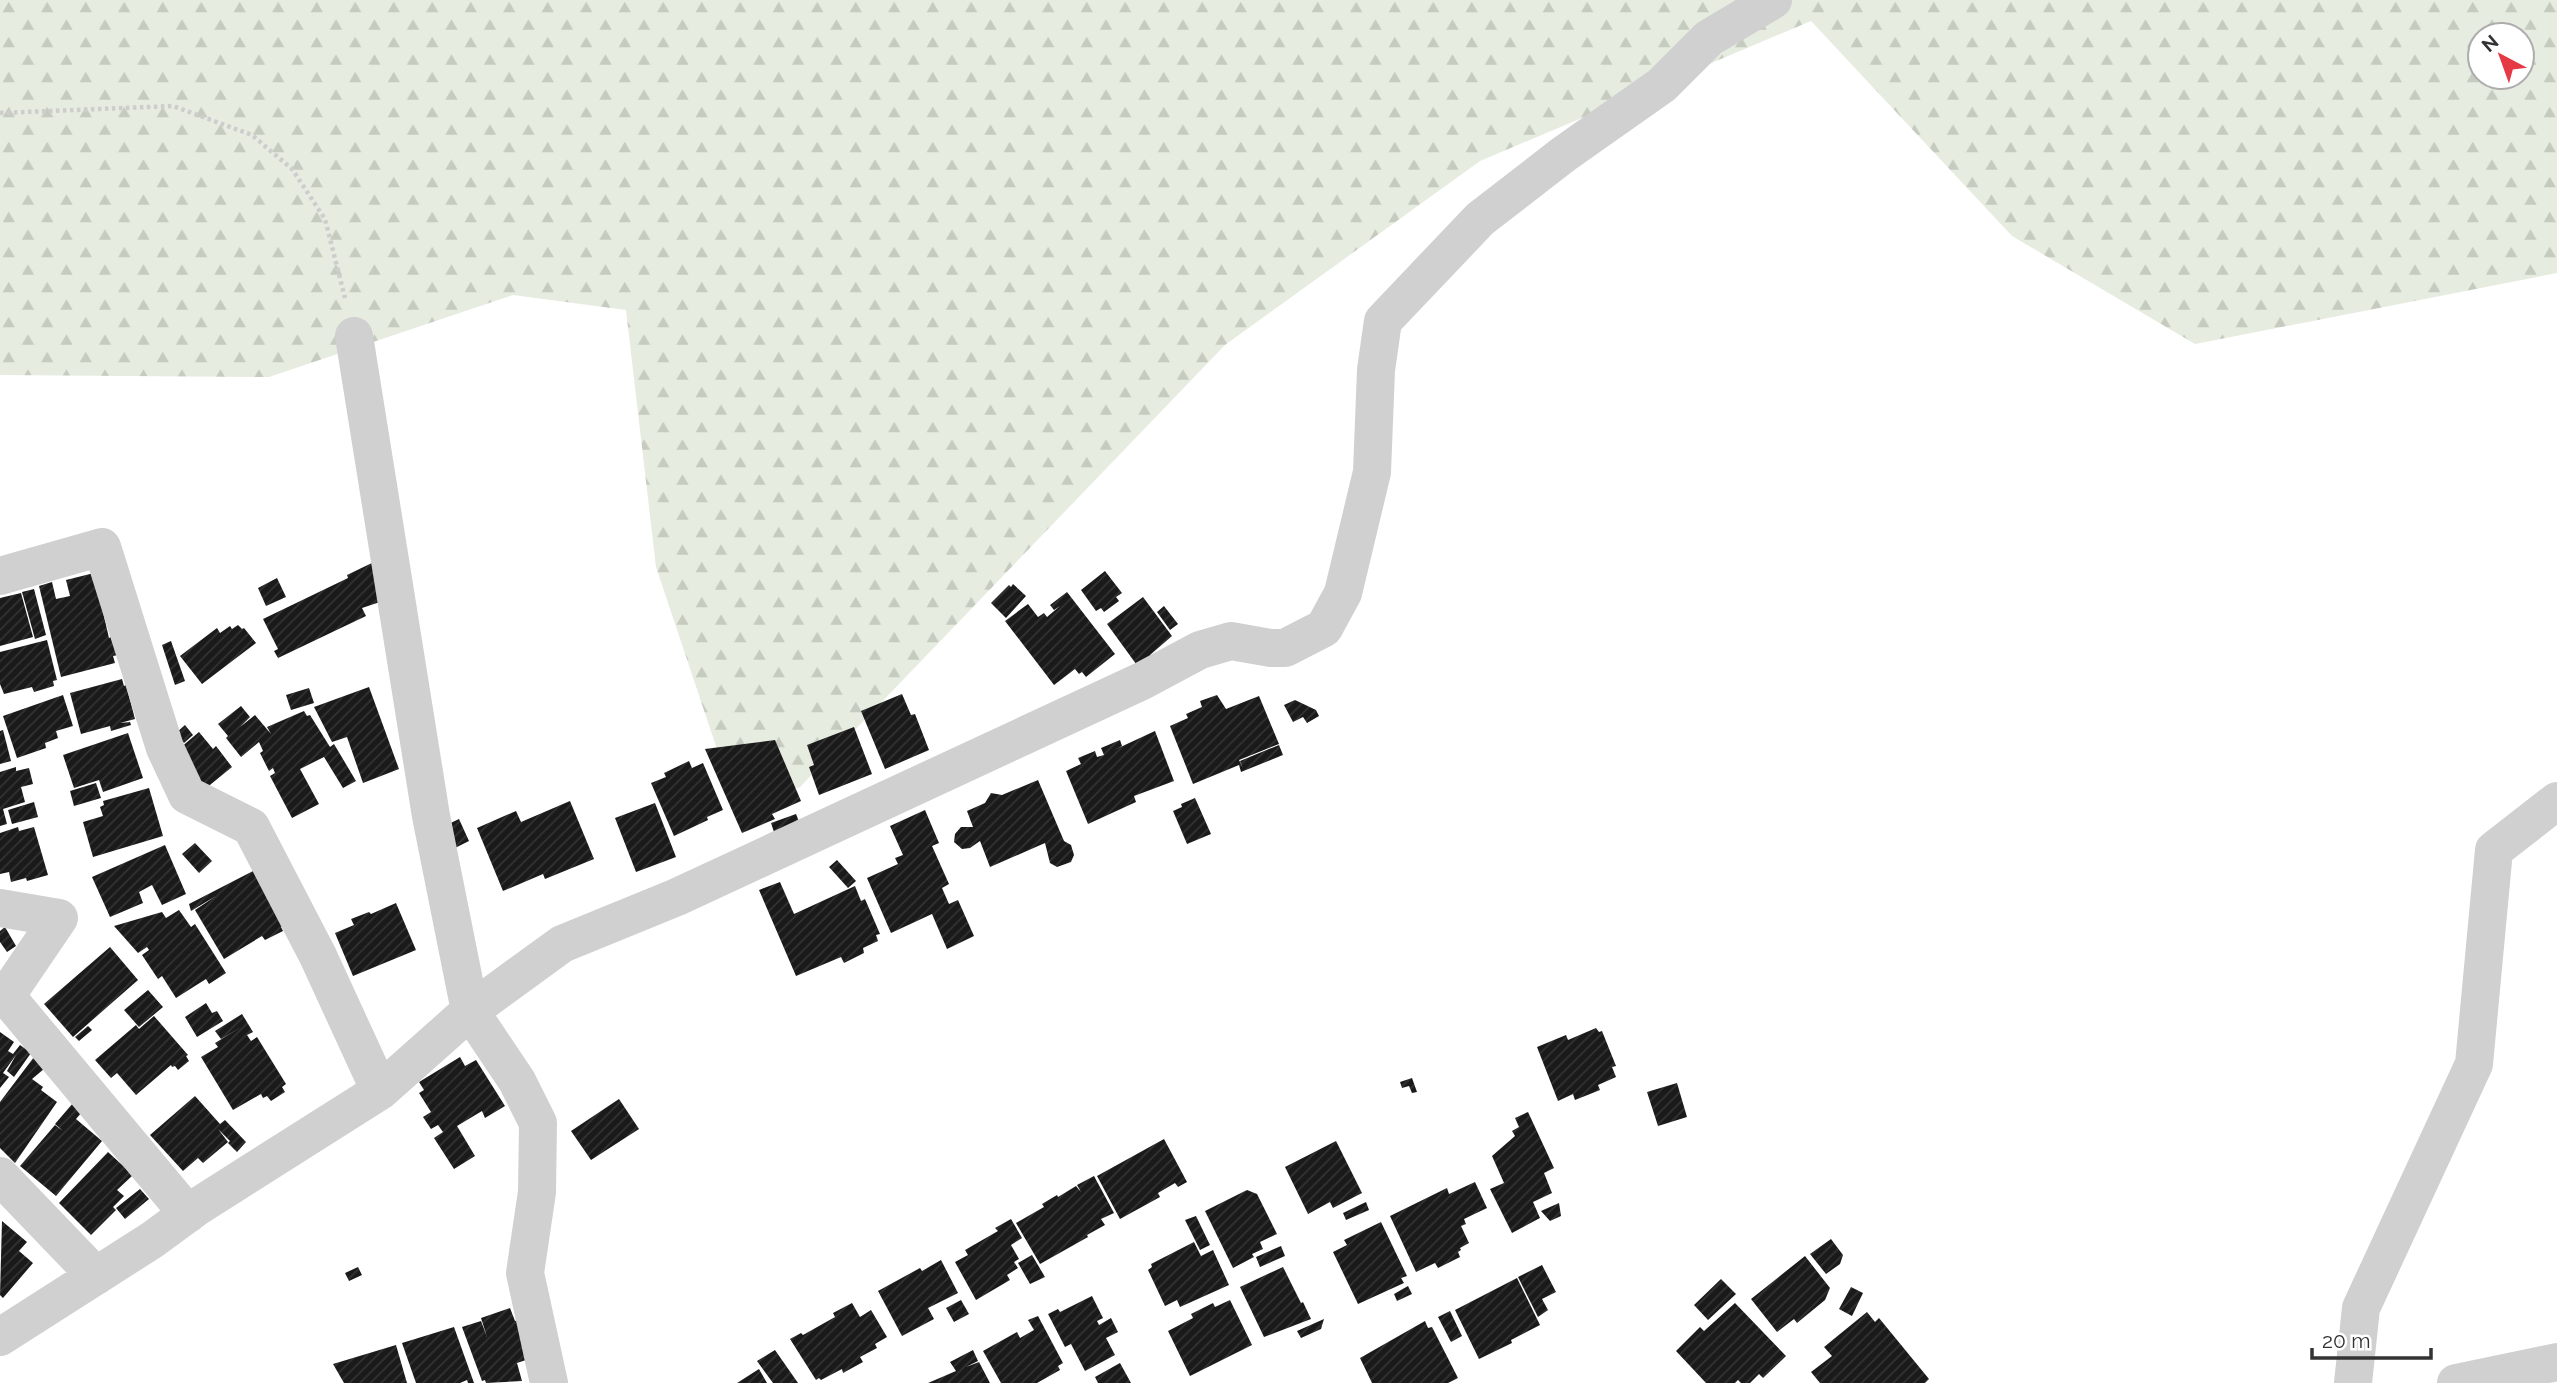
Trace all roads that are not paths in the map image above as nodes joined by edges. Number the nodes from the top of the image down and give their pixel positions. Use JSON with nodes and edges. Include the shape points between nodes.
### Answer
{"nodes":[{"id":1,"x":1773,"y":0,"type":"edge"},
{"id":2,"x":354,"y":336,"type":"road end"},
{"id":3,"x":0,"y":576,"type":"edge"},
{"id":4,"x":2557,"y":801,"type":"edge"},
{"id":5,"x":0,"y":908,"type":"edge"},
{"id":6,"x":3,"y":996,"type":"edge"},
{"id":7,"x":470,"y":1011,"type":"junction"},
{"id":8,"x":380,"y":1091,"type":"junction"},
{"id":9,"x":0,"y":1176,"type":"edge"},
{"id":10,"x":188,"y":1214,"type":"junction"},
{"id":11,"x":96,"y":1276,"type":"junction"},
{"id":12,"x":0,"y":1337,"type":"edge"},
{"id":13,"x":2557,"y":1362,"type":"edge"},
{"id":14,"x":549,"y":1383,"type":"edge"},
{"id":15,"x":2353,"y":1383,"type":"edge"},
{"id":16,"x":2456,"y":1383,"type":"edge"}],
"edges":[{"from":1,"to":7,"type":"street","via":[[1709,38],[1662,85],[1480,219],[1383,321],[1372,472],[1343,593],[1324,628],[1285,648],[1231,641],[1200,650],[677,897],[562,944]]},
{"from":2,"to":7,"type":"street","via":[[431,816]]},
{"from":3,"to":8,"type":"street","via":[[102,547],[165,748],[187,795],[251,827],[318,956]]},
{"from":4,"to":15,"type":"street","via":[[2494,850],[2474,1064],[2361,1308]]},
{"from":5,"to":6,"type":"street","via":[[59,918]]},
{"from":6,"to":10,"type":"street"},
{"from":7,"to":8,"type":"street"},
{"from":7,"to":14,"type":"street","via":[[517,1081],[538,1123],[537,1192],[526,1272]]},
{"from":8,"to":10,"type":"street"},
{"from":9,"to":11,"type":"street"},
{"from":10,"to":11,"type":"street"},
{"from":11,"to":12,"type":"street"},
{"from":13,"to":16,"type":"street"}]}
